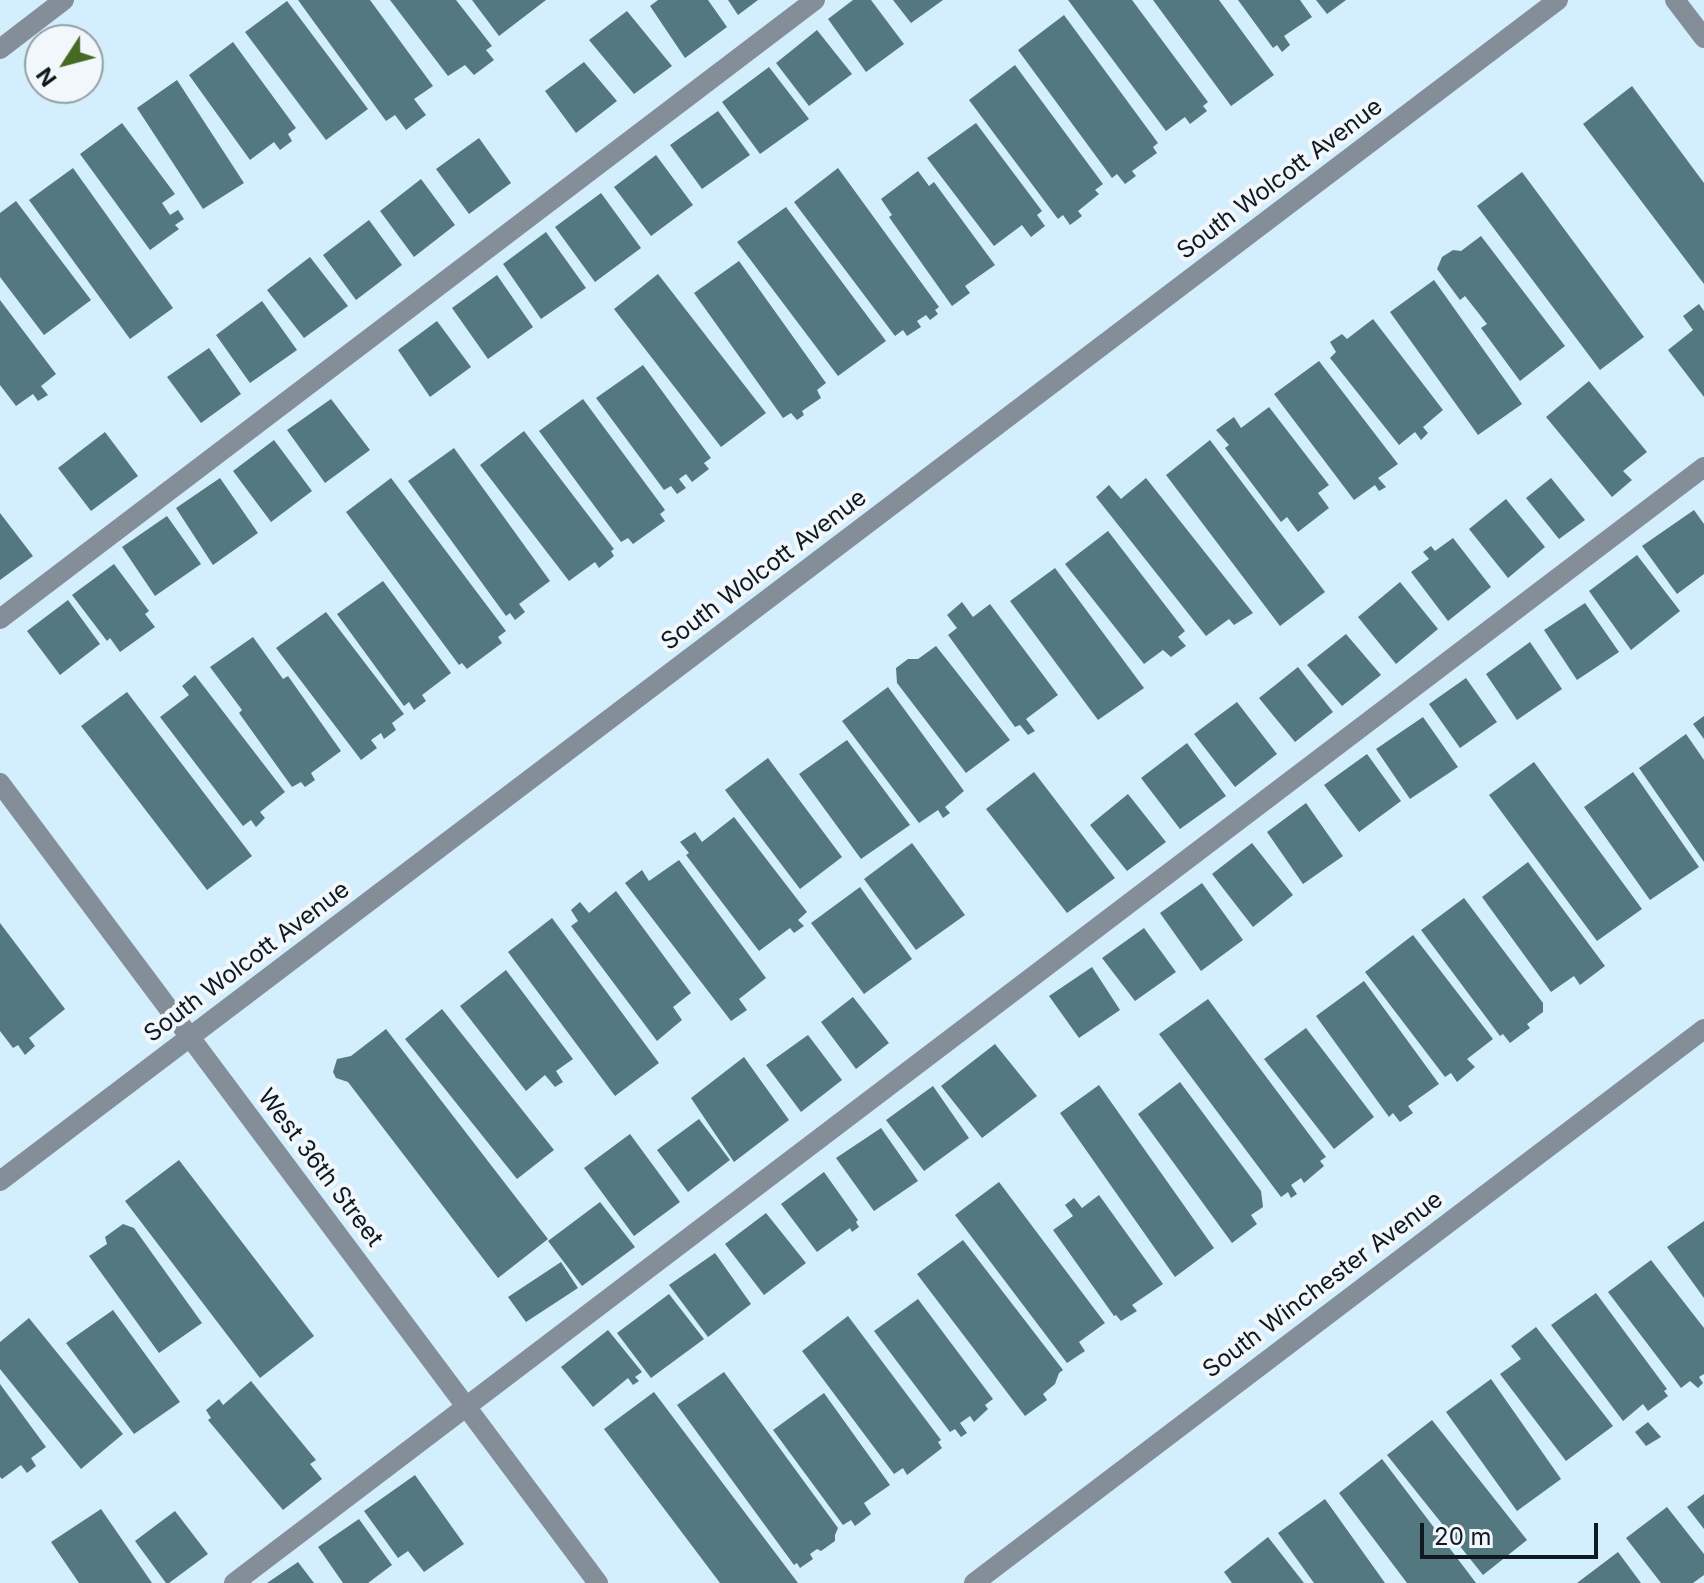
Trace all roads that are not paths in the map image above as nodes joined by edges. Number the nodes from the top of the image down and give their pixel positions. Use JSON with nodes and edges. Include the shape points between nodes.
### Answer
{"nodes":[{"id":1,"x":64,"y":0,"type":"edge"},
{"id":2,"x":815,"y":0,"type":"edge"},
{"id":3,"x":1558,"y":0,"type":"edge"},
{"id":4,"x":1675,"y":0,"type":"edge"},
{"id":5,"x":1704,"y":38,"type":"edge"},
{"id":6,"x":0,"y":49,"type":"edge"},
{"id":7,"x":1704,"y":467,"type":"edge"},
{"id":8,"x":0,"y":619,"type":"edge"},
{"id":9,"x":0,"y":783,"type":"edge"},
{"id":10,"x":1704,"y":1029,"type":"edge"},
{"id":11,"x":190,"y":1038,"type":"junction"},
{"id":12,"x":0,"y":1181,"type":"edge"},
{"id":13,"x":467,"y":1407,"type":"junction"},
{"id":14,"x":234,"y":1583,"type":"edge"},
{"id":15,"x":598,"y":1583,"type":"edge"},
{"id":16,"x":974,"y":1583,"type":"edge"}],
"edges":[{"from":1,"to":6,"type":"street"},
{"from":2,"to":8,"type":"street"},
{"from":3,"to":11,"type":"street","name":"South Wolcott Avenue"},
{"from":4,"to":5,"type":"street"},
{"from":7,"to":13,"type":"street"},
{"from":9,"to":11,"type":"street","name":"West 36th Street"},
{"from":10,"to":16,"type":"street","name":"South Winchester Avenue"},
{"from":11,"to":12,"type":"street","name":"South Wolcott Avenue"},
{"from":11,"to":13,"type":"street","name":"West 36th Street"},
{"from":13,"to":14,"type":"street"},
{"from":13,"to":15,"type":"street","name":"West 36th Street"}]}
